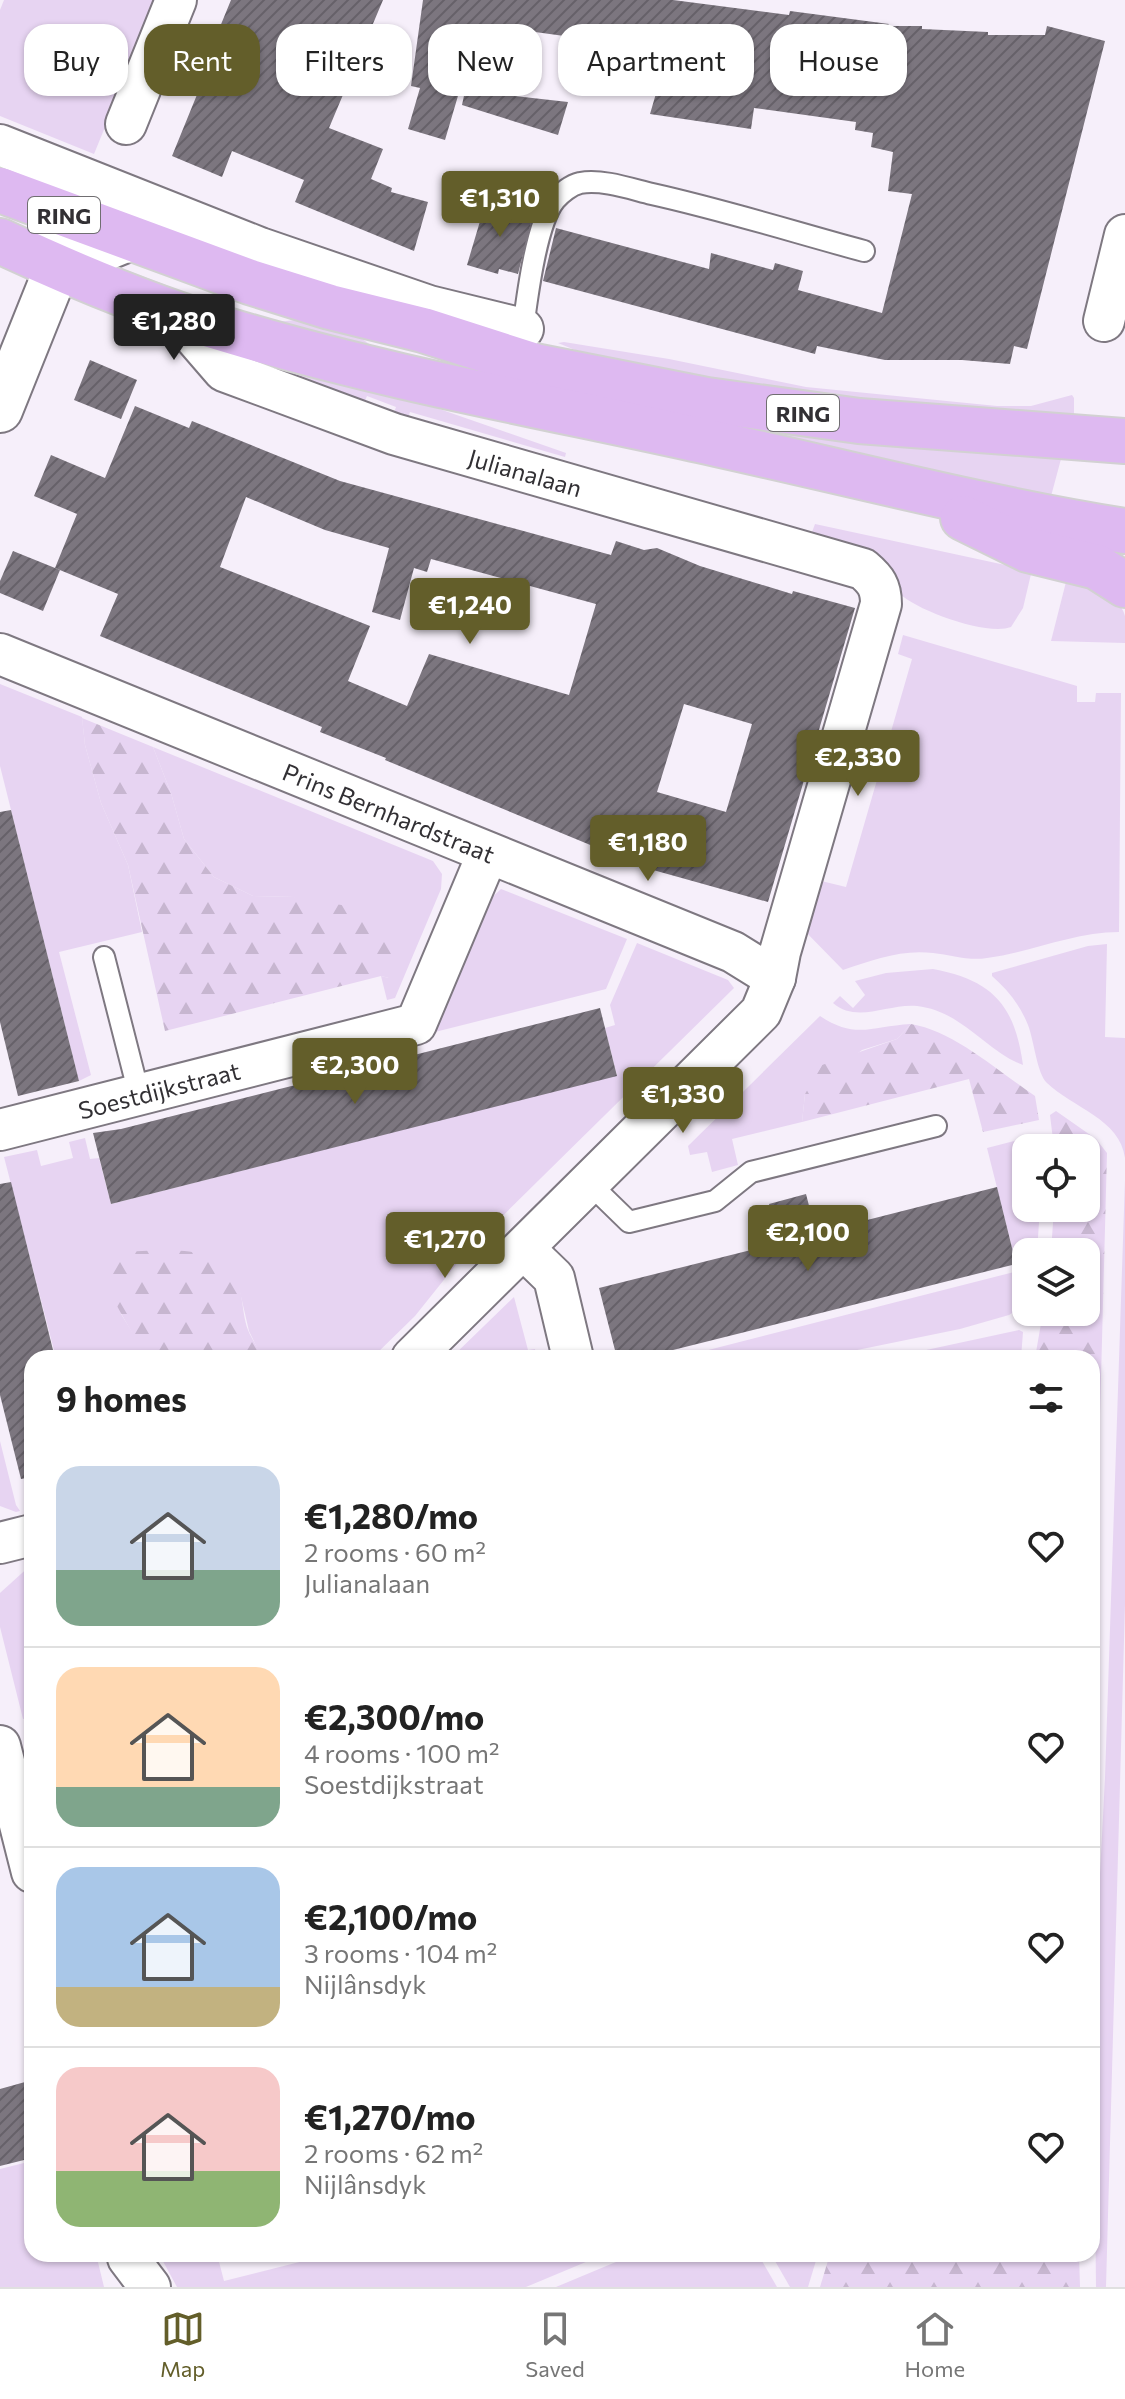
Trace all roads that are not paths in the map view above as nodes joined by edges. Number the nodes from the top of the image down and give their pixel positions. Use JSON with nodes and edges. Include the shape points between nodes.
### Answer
{"nodes":[{"id":1,"x":176,"y":0,"type":"edge"},
{"id":2,"x":126,"y":124,"type":"dead end"},
{"id":3,"x":0,"y":146,"type":"edge"},
{"id":4,"x":0,"y":190,"type":"edge"},
{"id":5,"x":49,"y":209,"type":"junction"},
{"id":6,"x":1125,"y":235,"type":"edge"},
{"id":7,"x":128,"y":239,"type":"junction"},
{"id":8,"x":0,"y":241,"type":"edge"},
{"id":9,"x":864,"y":251,"type":"dead end"},
{"id":10,"x":57,"y":268,"type":"junction"},
{"id":11,"x":173,"y":312,"type":"junction"},
{"id":12,"x":1104,"y":321,"type":"dead end"},
{"id":13,"x":529,"y":348,"type":"junction"},
{"id":14,"x":0,"y":410,"type":"edge"},
{"id":15,"x":1074,"y":438,"type":"junction"},
{"id":16,"x":1125,"y":441,"type":"edge"},
{"id":17,"x":1125,"y":458,"type":"edge"},
{"id":18,"x":896,"y":485,"type":"junction"},
{"id":19,"x":1125,"y":531,"type":"edge"},
{"id":20,"x":1125,"y":585,"type":"edge"},
{"id":21,"x":0,"y":654,"type":"edge"},
{"id":22,"x":488,"y":853,"type":"junction"},
{"id":23,"x":104,"y":957,"type":"dead end"},
{"id":24,"x":775,"y":978,"type":"junction"},
{"id":25,"x":139,"y":1094,"type":"junction"},
{"id":26,"x":936,"y":1126,"type":"dead end"},
{"id":27,"x":0,"y":1130,"type":"edge"},
{"id":28,"x":589,"y":1183,"type":"junction"},
{"id":29,"x":524,"y":1249,"type":"junction"},
{"id":30,"x":420,"y":1350,"type":"edge"},
{"id":31,"x":571,"y":1350,"type":"edge"},
{"id":32,"x":24,"y":1537,"type":"edge"},
{"id":33,"x":0,"y":1543,"type":"edge"},
{"id":34,"x":0,"y":1746,"type":"edge"},
{"id":35,"x":19,"y":1853,"type":"edge"}],
"edges":[{"from":1,"to":2,"type":"street"},
{"from":3,"to":5,"type":"street"},
{"from":3,"to":13,"type":"street","via":[[260,248],[476,320]]},
{"from":4,"to":5,"type":"main road","number":"RING"},
{"from":5,"to":7,"type":"main road","number":"RING"},
{"from":5,"to":10,"type":"street"},
{"from":6,"to":12,"type":"street"},
{"from":7,"to":10,"type":"street"},
{"from":7,"to":13,"type":"main road","number":"RING","via":[[330,307]]},
{"from":8,"to":10,"type":"main road","name":"Julianalaan","number":"RING"},
{"from":9,"to":13,"type":"lane","via":[[689,202],[582,183],[553,202],[544,225],[530,277]]},
{"from":10,"to":11,"type":"main road","name":"Julianalaan","number":"RING"},
{"from":10,"to":14,"type":"street"},
{"from":11,"to":18,"type":"main road","name":"Julianalaan","number":"RING","via":[[302,352],[470,393]]},
{"from":11,"to":24,"type":"street","name":"Julianalaan","via":[[224,371],[394,434],[863,569],[875,579],[881,604]]},
{"from":13,"to":15,"type":"main road","number":"RING","via":[[707,400],[846,419]]},
{"from":15,"to":16,"type":"main road","number":"RING"},
{"from":15,"to":17,"type":"main road"},
{"from":18,"to":19,"type":"main road","name":"Julianalaan","number":"RING"},
{"from":18,"to":20,"type":"main road","name":"Julianalaan","via":[[1028,550],[1097,567]]},
{"from":21,"to":22,"type":"street","name":"Prins Bernhardstraat"},
{"from":22,"to":24,"type":"street","name":"Prins Bernhardstraat","via":[[733,952]]},
{"from":22,"to":25,"type":"street","name":"Soestdijkstraat","via":[[416,1024]]},
{"from":23,"to":25,"type":"lane"},
{"from":24,"to":28,"type":"street","via":[[761,1012]]},
{"from":25,"to":27,"type":"street","name":"Soestdijkstraat"},
{"from":26,"to":28,"type":"lane","via":[[751,1172],[715,1201],[629,1222]]},
{"from":28,"to":29,"type":"street"},
{"from":29,"to":30,"type":"street"},
{"from":29,"to":31,"type":"street","via":[[554,1278]]},
{"from":32,"to":33,"type":"street"},
{"from":34,"to":35,"type":"street"}]}
